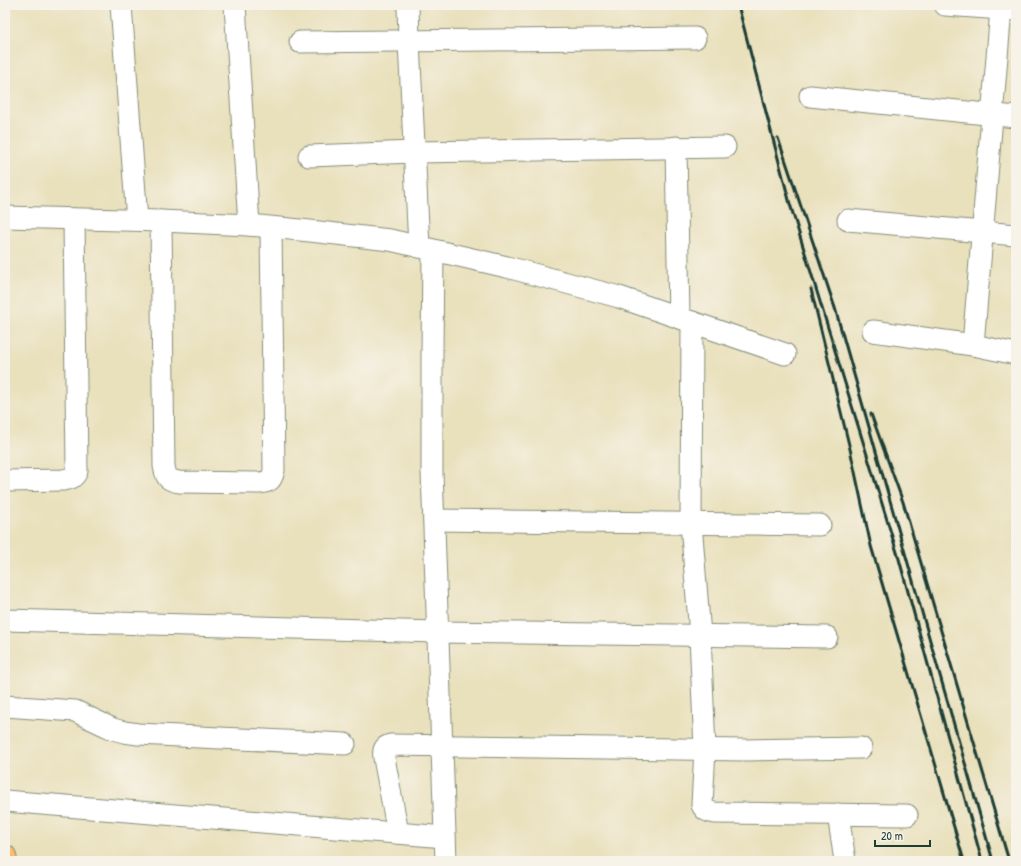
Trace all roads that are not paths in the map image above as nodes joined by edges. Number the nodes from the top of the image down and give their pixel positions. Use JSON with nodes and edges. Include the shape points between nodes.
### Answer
{"nodes":[{"id":1,"x":121,"y":5,"type":"edge"},
{"id":2,"x":235,"y":5,"type":"edge"},
{"id":3,"x":408,"y":5,"type":"edge"},
{"id":4,"x":945,"y":5,"type":"edge"},
{"id":5,"x":1009,"y":10,"type":"edge"},
{"id":6,"x":695,"y":38,"type":"dead end"},
{"id":7,"x":300,"y":42,"type":"dead end"},
{"id":8,"x":409,"y":42,"type":"junction"},
{"id":9,"x":810,"y":96,"type":"dead end"},
{"id":10,"x":992,"y":115,"type":"junction"},
{"id":11,"x":1016,"y":117,"type":"edge"},
{"id":12,"x":725,"y":147,"type":"dead end"},
{"id":13,"x":676,"y":148,"type":"junction"},
{"id":14,"x":414,"y":152,"type":"junction"},
{"id":15,"x":309,"y":156,"type":"dead end"},
{"id":16,"x":5,"y":217,"type":"edge"},
{"id":17,"x":74,"y":219,"type":"junction"},
{"id":18,"x":137,"y":220,"type":"junction"},
{"id":19,"x":848,"y":220,"type":"dead end"},
{"id":20,"x":161,"y":221,"type":"junction"},
{"id":21,"x":249,"y":225,"type":"junction"},
{"id":22,"x":271,"y":228,"type":"junction"},
{"id":23,"x":983,"y":232,"type":"junction"},
{"id":24,"x":1016,"y":236,"type":"edge"},
{"id":25,"x":426,"y":248,"type":"junction"},
{"id":26,"x":686,"y":320,"type":"junction"},
{"id":27,"x":873,"y":331,"type":"dead end"},
{"id":28,"x":973,"y":344,"type":"junction"},
{"id":29,"x":785,"y":354,"type":"dead end"},
{"id":30,"x":1016,"y":354,"type":"edge"},
{"id":31,"x":5,"y":481,"type":"edge"},
{"id":32,"x":434,"y":520,"type":"junction"},
{"id":33,"x":691,"y":523,"type":"junction"},
{"id":34,"x":820,"y":525,"type":"dead end"},
{"id":35,"x":5,"y":620,"type":"edge"},
{"id":36,"x":438,"y":632,"type":"junction"},
{"id":37,"x":700,"y":635,"type":"junction"},
{"id":38,"x":827,"y":637,"type":"dead end"},
{"id":39,"x":5,"y":706,"type":"edge"},
{"id":40,"x":344,"y":744,"type":"dead end"},
{"id":41,"x":442,"y":746,"type":"junction"},
{"id":42,"x":861,"y":748,"type":"dead end"},
{"id":43,"x":705,"y":750,"type":"junction"},
{"id":44,"x":5,"y":801,"type":"edge"},
{"id":45,"x":838,"y":814,"type":"junction"},
{"id":46,"x":907,"y":815,"type":"dead end"},
{"id":47,"x":398,"y":833,"type":"junction"},
{"id":48,"x":446,"y":837,"type":"junction"},
{"id":49,"x":5,"y":856,"type":"edge"},
{"id":50,"x":6,"y":861,"type":"edge"},
{"id":51,"x":446,"y":861,"type":"edge"},
{"id":52,"x":845,"y":861,"type":"edge"}],
"edges":[{"from":1,"to":18,"type":"street"},
{"from":2,"to":21,"type":"street"},
{"from":3,"to":8,"type":"street"},
{"from":4,"to":5,"type":"street"},
{"from":5,"to":10,"type":"street"},
{"from":6,"to":8,"type":"street"},
{"from":7,"to":8,"type":"street"},
{"from":8,"to":14,"type":"street"},
{"from":9,"to":10,"type":"street"},
{"from":10,"to":11,"type":"street"},
{"from":10,"to":23,"type":"street"},
{"from":12,"to":13,"type":"street"},
{"from":13,"to":14,"type":"street"},
{"from":13,"to":26,"type":"street"},
{"from":14,"to":15,"type":"street"},
{"from":14,"to":25,"type":"street"},
{"from":16,"to":17,"type":"street"},
{"from":17,"to":18,"type":"street"},
{"from":17,"to":31,"type":"street","via":[[77,471],[74,477],[63,480]]},
{"from":18,"to":20,"type":"street"},
{"from":19,"to":23,"type":"street"},
{"from":20,"to":21,"type":"street"},
{"from":20,"to":22,"type":"street","via":[[164,466],[167,478],[179,482],[259,484],[266,483],[273,477]]},
{"from":21,"to":22,"type":"street"},
{"from":22,"to":25,"type":"street","via":[[390,240]]},
{"from":23,"to":24,"type":"street"},
{"from":23,"to":28,"type":"street"},
{"from":25,"to":26,"type":"street","via":[[619,297]]},
{"from":25,"to":32,"type":"street","via":[[432,354]]},
{"from":26,"to":29,"type":"street"},
{"from":26,"to":33,"type":"street"},
{"from":27,"to":28,"type":"street"},
{"from":28,"to":30,"type":"street"},
{"from":32,"to":33,"type":"street"},
{"from":32,"to":36,"type":"street"},
{"from":33,"to":34,"type":"street"},
{"from":33,"to":37,"type":"street"},
{"from":35,"to":36,"type":"street"},
{"from":36,"to":37,"type":"street"},
{"from":36,"to":41,"type":"street"},
{"from":37,"to":38,"type":"street"},
{"from":37,"to":43,"type":"street"},
{"from":39,"to":40,"type":"street","via":[[75,712],[113,729],[138,734]]},
{"from":41,"to":43,"type":"street"},
{"from":41,"to":47,"type":"street","via":[[395,744],[384,748]]},
{"from":41,"to":48,"type":"street"},
{"from":42,"to":43,"type":"street"},
{"from":43,"to":45,"type":"street","via":[[702,805],[708,812]]},
{"from":44,"to":47,"type":"street"},
{"from":45,"to":46,"type":"street"},
{"from":45,"to":52,"type":"street"},
{"from":47,"to":48,"type":"street"},
{"from":48,"to":51,"type":"street"},
{"from":49,"to":50,"type":"main road"}]}
